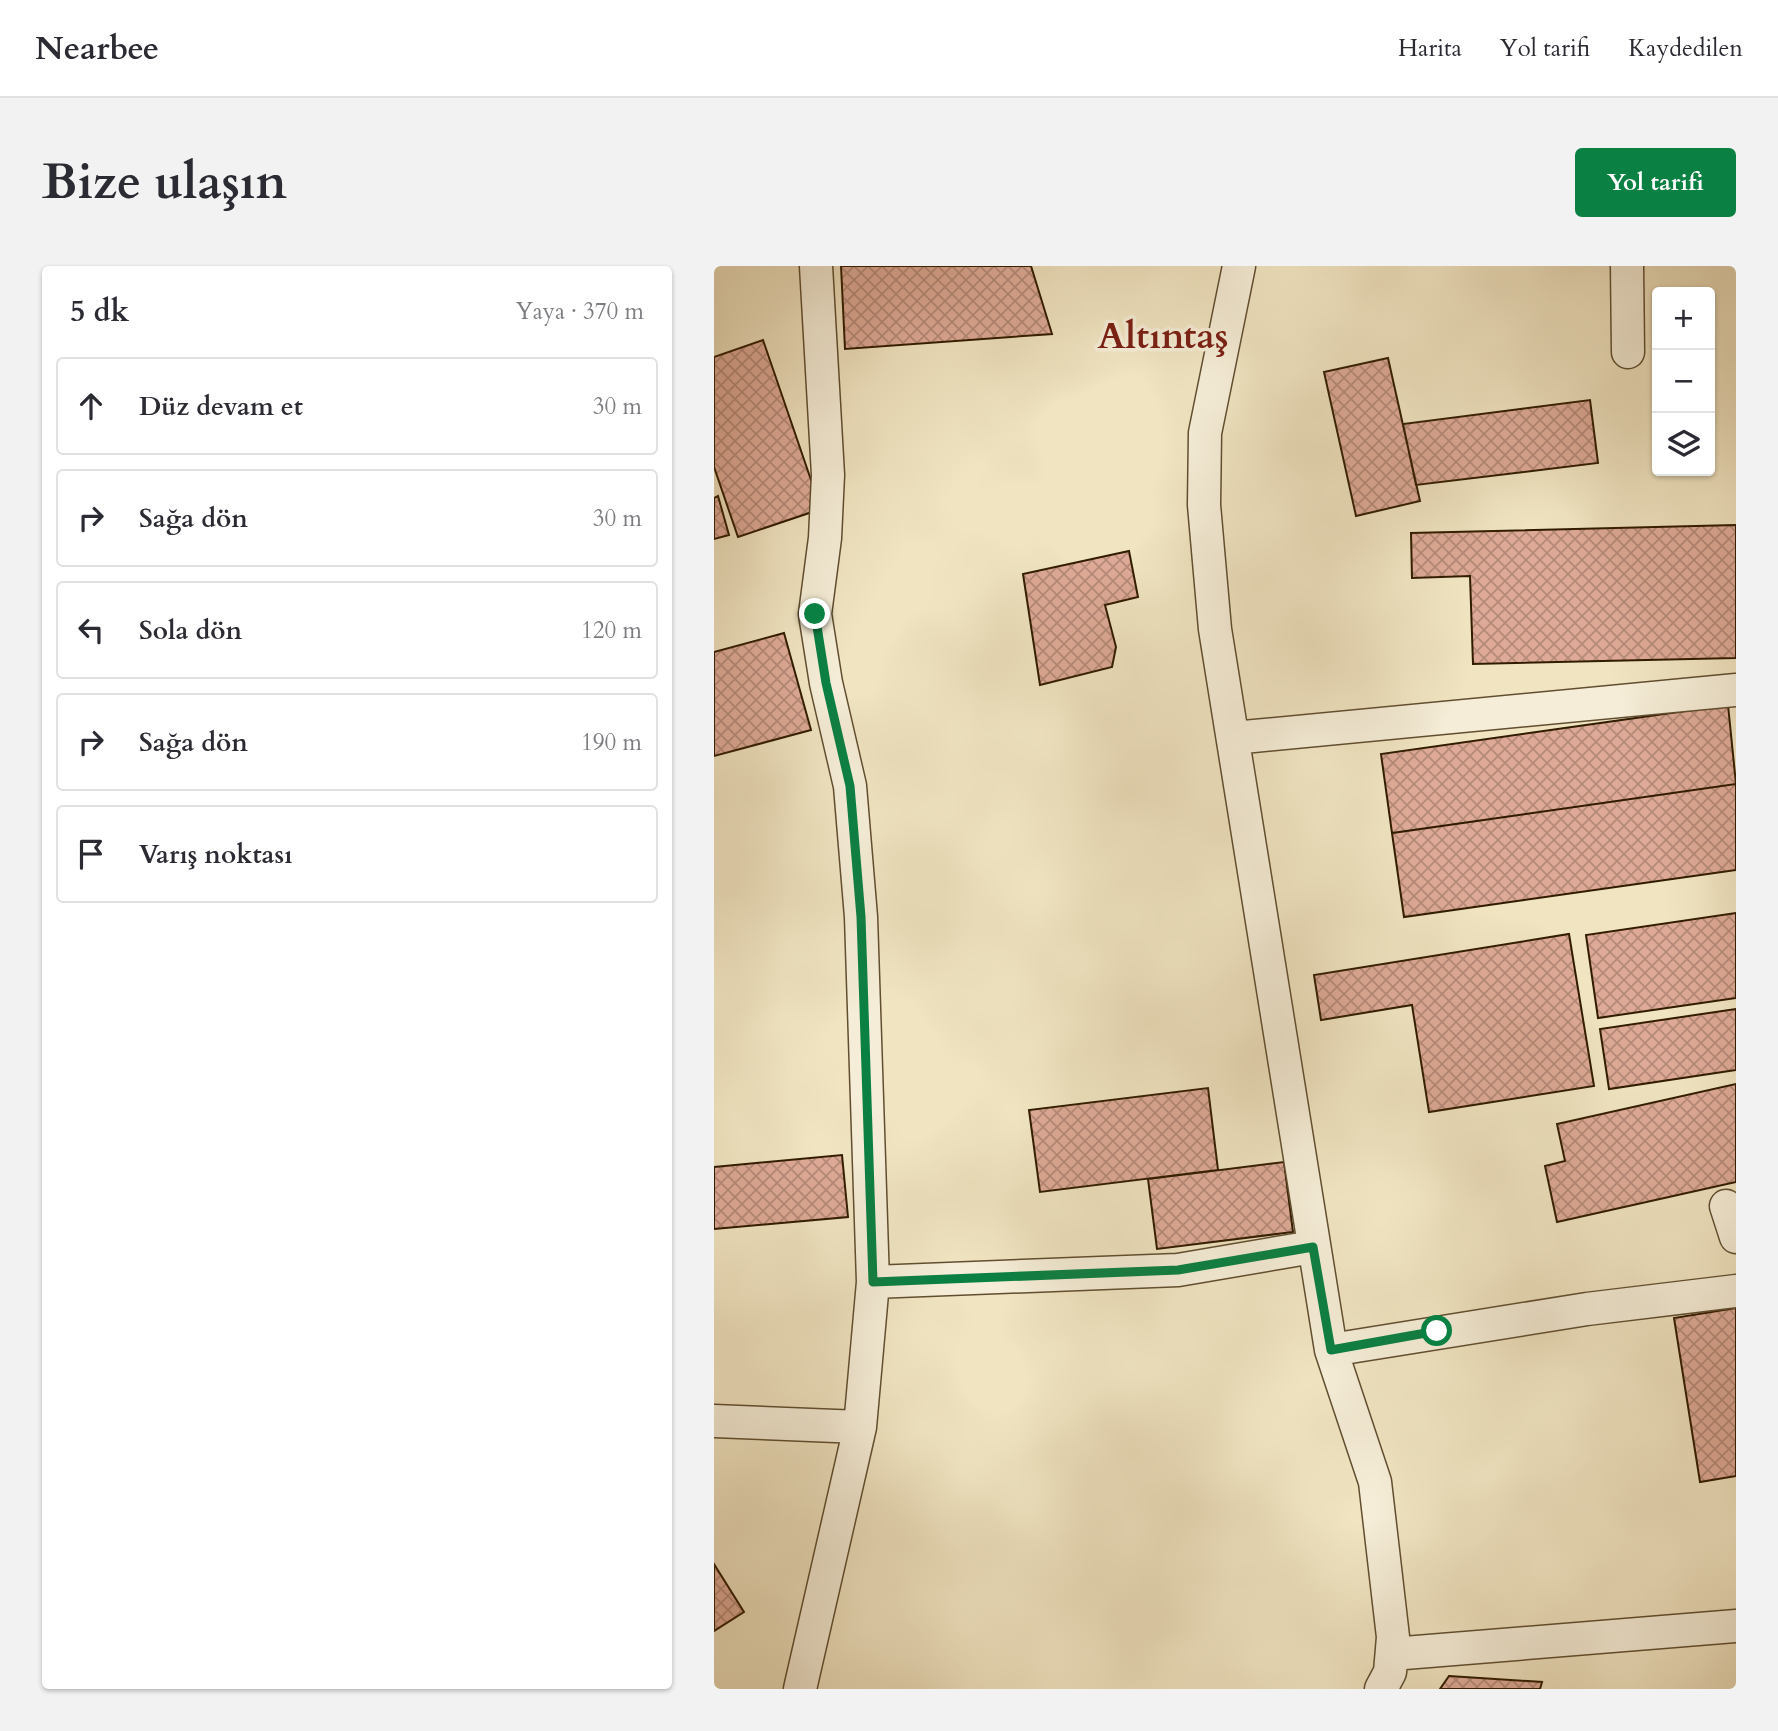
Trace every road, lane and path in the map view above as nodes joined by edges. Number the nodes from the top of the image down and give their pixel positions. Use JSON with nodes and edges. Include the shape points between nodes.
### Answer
{"nodes":[{"id":1,"x":817,"y":266,"type":"edge"},
{"id":2,"x":1239,"y":266,"type":"edge"},
{"id":3,"x":1627,"y":266,"type":"edge"},
{"id":4,"x":1628,"y":352,"type":"dead end"},
{"id":5,"x":1736,"y":690,"type":"edge"},
{"id":6,"x":1233,"y":738,"type":"junction"},
{"id":7,"x":1726,"y":1206,"type":"dead end"},
{"id":8,"x":1736,"y":1237,"type":"edge"},
{"id":9,"x":1313,"y":1247,"type":"junction"},
{"id":10,"x":873,"y":1282,"type":"junction"},
{"id":11,"x":1736,"y":1291,"type":"edge"},
{"id":12,"x":1331,"y":1350,"type":"junction"},
{"id":13,"x":714,"y":1421,"type":"edge"},
{"id":14,"x":860,"y":1427,"type":"junction"},
{"id":15,"x":1736,"y":1626,"type":"edge"},
{"id":16,"x":1392,"y":1654,"type":"junction"},
{"id":17,"x":800,"y":1689,"type":"edge"},
{"id":18,"x":1381,"y":1689,"type":"edge"}],
"edges":[{"from":1,"to":10,"type":"street","via":[[828,475],[815,614],[850,786],[861,917]]},
{"from":2,"to":6,"type":"street","via":[[1205,433],[1204,505],[1215,629]]},
{"from":3,"to":4,"type":"street"},
{"from":5,"to":6,"type":"street"},
{"from":6,"to":9,"type":"street"},
{"from":7,"to":8,"type":"street"},
{"from":9,"to":10,"type":"street","via":[[1178,1270]]},
{"from":9,"to":12,"type":"street"},
{"from":10,"to":14,"type":"street"},
{"from":11,"to":12,"type":"street","via":[[1587,1309]]},
{"from":12,"to":16,"type":"street","via":[[1376,1482],[1394,1637]]},
{"from":13,"to":14,"type":"street"},
{"from":14,"to":17,"type":"street"},
{"from":15,"to":16,"type":"street"},
{"from":16,"to":18,"type":"street"}]}
